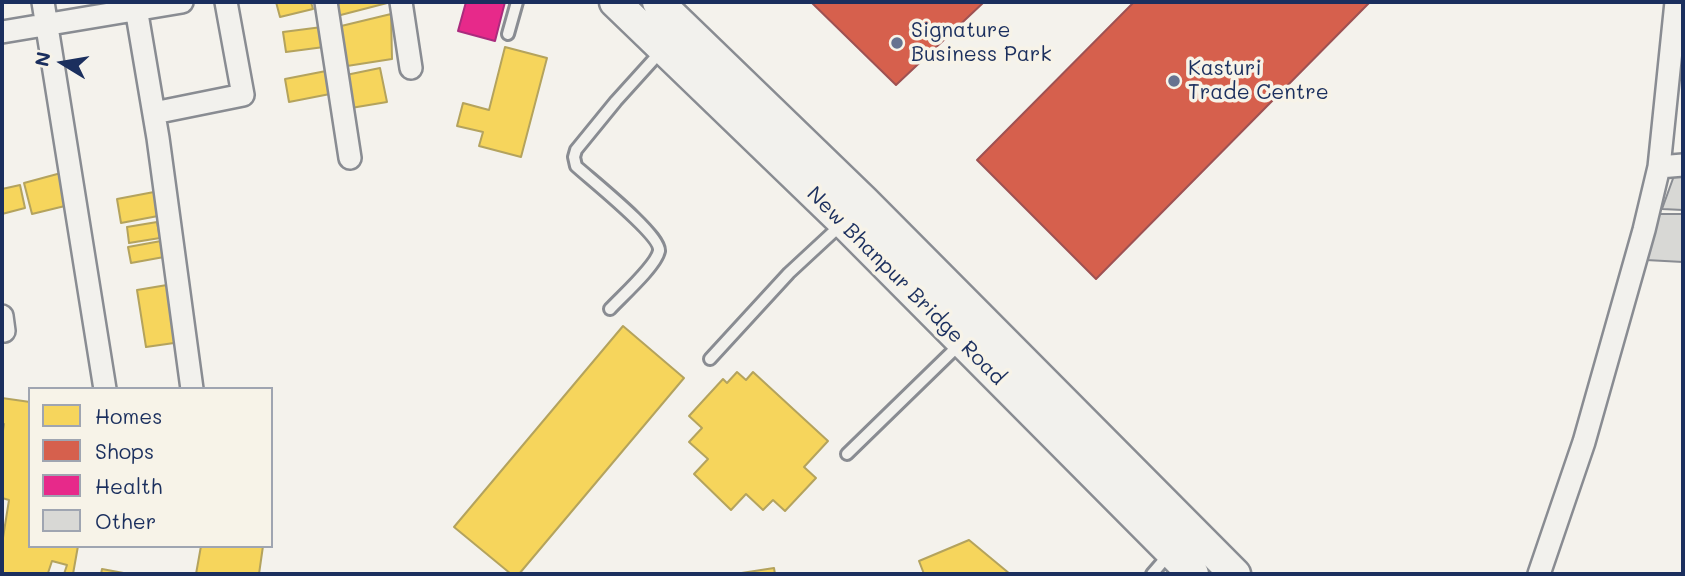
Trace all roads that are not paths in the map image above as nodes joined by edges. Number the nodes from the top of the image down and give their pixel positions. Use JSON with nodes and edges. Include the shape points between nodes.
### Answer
{"nodes":[{"id":1,"x":182,"y":2,"type":"edge"},
{"id":2,"x":226,"y":2,"type":"edge"},
{"id":3,"x":326,"y":2,"type":"edge"},
{"id":4,"x":401,"y":2,"type":"edge"},
{"id":5,"x":517,"y":2,"type":"edge"},
{"id":6,"x":615,"y":2,"type":"edge"},
{"id":7,"x":658,"y":2,"type":"edge"},
{"id":8,"x":1676,"y":2,"type":"edge"},
{"id":9,"x":136,"y":6,"type":"edge"},
{"id":10,"x":44,"y":12,"type":"edge"},
{"id":11,"x":2,"y":32,"type":"edge"},
{"id":12,"x":508,"y":34,"type":"dead end"},
{"id":13,"x":664,"y":47,"type":"junction"},
{"id":14,"x":411,"y":68,"type":"dead end"},
{"id":15,"x":155,"y":113,"type":"junction"},
{"id":16,"x":350,"y":158,"type":"dead end"},
{"id":17,"x":1683,"y":165,"type":"edge"},
{"id":18,"x":1659,"y":167,"type":"junction"},
{"id":19,"x":864,"y":201,"type":"junction"},
{"id":20,"x":843,"y":222,"type":"junction"},
{"id":21,"x":610,"y":309,"type":"dead end"},
{"id":22,"x":962,"y":342,"type":"junction"},
{"id":23,"x":710,"y":359,"type":"dead end"},
{"id":24,"x":105,"y":387,"type":"edge"},
{"id":25,"x":192,"y":387,"type":"edge"},
{"id":26,"x":847,"y":454,"type":"dead end"},
{"id":27,"x":1175,"y":548,"type":"edge"},
{"id":28,"x":1216,"y":569,"type":"edge"},
{"id":29,"x":1539,"y":574,"type":"edge"}],
"edges":[{"from":1,"to":9,"type":"street"},
{"from":2,"to":15,"type":"street","via":[[243,95]]},
{"from":3,"to":16,"type":"street"},
{"from":4,"to":14,"type":"street"},
{"from":5,"to":12,"type":"lane"},
{"from":6,"to":13,"type":"street","name":"New Bhanpur Bridge Road"},
{"from":7,"to":19,"type":"street","name":"New Bhanpur Bridge Road"},
{"from":8,"to":18,"type":"street"},
{"from":9,"to":10,"type":"street"},
{"from":9,"to":15,"type":"street"},
{"from":10,"to":11,"type":"street"},
{"from":10,"to":24,"type":"street"},
{"from":13,"to":20,"type":"street","name":"New Bhanpur Bridge Road"},
{"from":13,"to":21,"type":"lane","via":[[576,149],[574,157],[576,166],[657,241],[659,251],[653,262]]},
{"from":15,"to":25,"type":"street"},
{"from":17,"to":18,"type":"street"},
{"from":18,"to":29,"type":"street","via":[[1584,442]]},
{"from":19,"to":20,"type":"street"},
{"from":19,"to":27,"type":"street","name":"New Bhanpur Bridge Road"},
{"from":20,"to":22,"type":"street","name":"New Bhanpur Bridge Road"},
{"from":20,"to":23,"type":"lane"},
{"from":22,"to":26,"type":"lane"},
{"from":22,"to":27,"type":"street","name":"New Bhanpur Bridge Road"},
{"from":27,"to":28,"type":"street","name":"New Bhanpur Bridge Road"}]}
